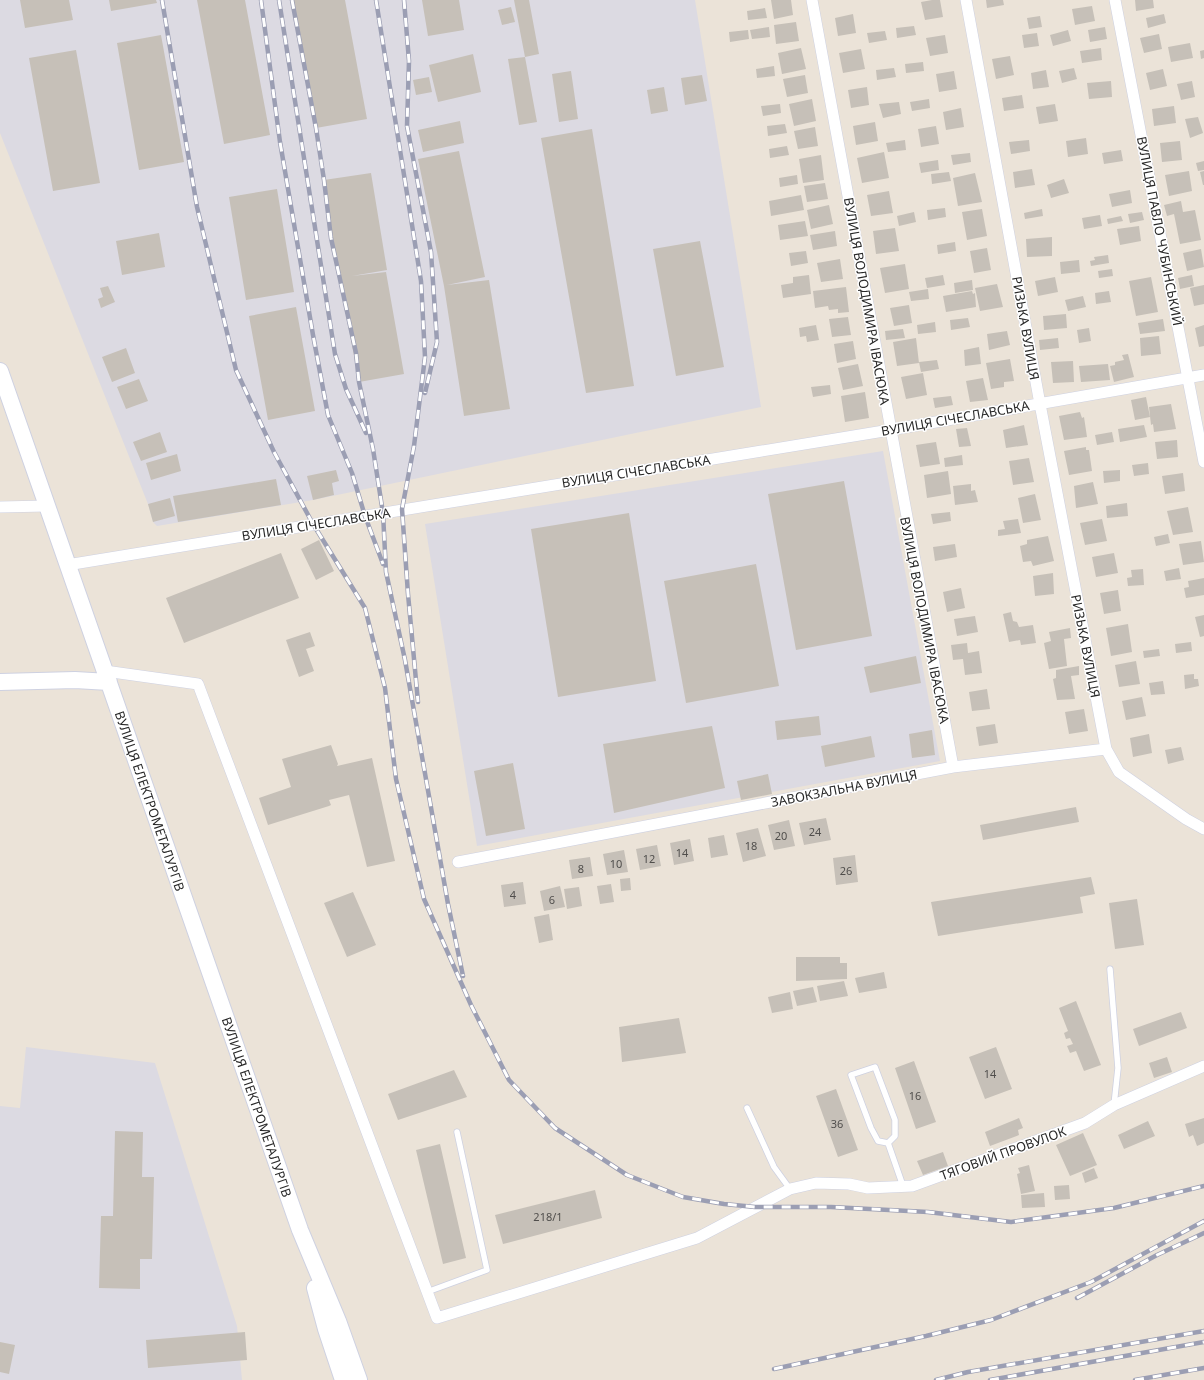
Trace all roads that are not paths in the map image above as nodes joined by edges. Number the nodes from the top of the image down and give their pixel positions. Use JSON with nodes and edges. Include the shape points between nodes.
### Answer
{"nodes":[{"id":1,"x":812,"y":0,"type":"edge"},
{"id":2,"x":966,"y":0,"type":"edge"},
{"id":3,"x":1115,"y":0,"type":"edge"},
{"id":4,"x":0,"y":371,"type":"edge"},
{"id":5,"x":1204,"y":375,"type":"edge"},
{"id":6,"x":1188,"y":377,"type":"junction"},
{"id":7,"x":1040,"y":404,"type":"junction"},
{"id":8,"x":890,"y":430,"type":"junction"},
{"id":9,"x":1204,"y":462,"type":"edge"},
{"id":10,"x":46,"y":506,"type":"junction"},
{"id":11,"x":0,"y":507,"type":"edge"},
{"id":12,"x":67,"y":565,"type":"junction"},
{"id":13,"x":107,"y":677,"type":"junction"},
{"id":14,"x":0,"y":682,"type":"edge"},
{"id":15,"x":1106,"y":749,"type":"junction"},
{"id":16,"x":953,"y":767,"type":"junction"},
{"id":17,"x":1204,"y":829,"type":"edge"},
{"id":18,"x":458,"y":862,"type":"dead end"},
{"id":19,"x":1110,"y":969,"type":"dead end"},
{"id":20,"x":1204,"y":1066,"type":"edge"},
{"id":21,"x":1114,"y":1105,"type":"junction"},
{"id":22,"x":747,"y":1108,"type":"dead end"},
{"id":23,"x":457,"y":1132,"type":"dead end"},
{"id":24,"x":888,"y":1143,"type":"junction"},
{"id":25,"x":903,"y":1186,"type":"junction"},
{"id":26,"x":790,"y":1189,"type":"junction"},
{"id":27,"x":427,"y":1292,"type":"junction"},
{"id":28,"x":341,"y":1353,"type":"junction"},
{"id":29,"x":342,"y":1380,"type":"edge"},
{"id":30,"x":359,"y":1380,"type":"edge"}],
"edges":[{"from":1,"to":8,"type":"street","name":"ВУЛИЦЯ ВОЛОДИМИРА ІВАСЮКА"},
{"from":2,"to":7,"type":"street","name":"РИЗЬКА ВУЛИЦЯ"},
{"from":3,"to":6,"type":"street","name":"ВУЛИЦЯ ПАВЛО ЧУБИНСЬКИЙ"},
{"from":4,"to":10,"type":"main road","name":"ВУЛИЦЯ ЕЛЕКТРОМЕТАЛУРГІВ"},
{"from":5,"to":6,"type":"street","name":"ВУЛИЦЯ СІЧЕСЛАВСЬКА"},
{"from":6,"to":7,"type":"street","name":"ВУЛИЦЯ СІЧЕСЛАВСЬКА"},
{"from":6,"to":9,"type":"street","name":"ВУЛИЦЯ ПАВЛО ЧУБИНСЬКИЙ"},
{"from":7,"to":8,"type":"street","name":"ВУЛИЦЯ СІЧЕСЛАВСЬКА"},
{"from":7,"to":15,"type":"street","name":"РИЗЬКА ВУЛИЦЯ"},
{"from":8,"to":12,"type":"street","name":"ВУЛИЦЯ СІЧЕСЛАВСЬКА"},
{"from":8,"to":16,"type":"street","name":"ВУЛИЦЯ ВОЛОДИМИРА ІВАСЮКА"},
{"from":10,"to":11,"type":"street"},
{"from":10,"to":12,"type":"main road","name":"ВУЛИЦЯ ЕЛЕКТРОМЕТАЛУРГІВ"},
{"from":12,"to":13,"type":"main road","name":"ВУЛИЦЯ ЕЛЕКТРОМЕТАЛУРГІВ"},
{"from":13,"to":14,"type":"main road"},
{"from":13,"to":27,"type":"street","via":[[198,684]]},
{"from":13,"to":28,"type":"main road","name":"ВУЛИЦЯ ЕЛЕКТРОМЕТАЛУРГІВ"},
{"from":15,"to":16,"type":"street","name":"ЗАВОКЗАЛЬНА ВУЛИЦЯ"},
{"from":15,"to":17,"type":"street","via":[[1119,772]]},
{"from":16,"to":18,"type":"street","name":"ЗАВОКЗАЛЬНА ВУЛИЦЯ"},
{"from":19,"to":21,"type":"lane","via":[[1118,1068]]},
{"from":20,"to":21,"type":"street","name":"ТЯГОВИЙ ПРОВУЛОК"},
{"from":21,"to":25,"type":"street","name":"ТЯГОВИЙ ПРОВУЛОК","via":[[1085,1123],[912,1186]]},
{"from":22,"to":26,"type":"lane","via":[[774,1167]]},
{"from":23,"to":27,"type":"lane","via":[[487,1270]]},
{"from":24,"to":24,"type":"lane","via":[[895,1136],[895,1120],[875,1067],[851,1075],[870,1128],[878,1140]]},
{"from":24,"to":25,"type":"lane"},
{"from":25,"to":26,"type":"street","name":"ТЯГОВИЙ ПРОВУЛОК","via":[[868,1188],[849,1184],[816,1183]]},
{"from":26,"to":27,"type":"street","name":"ТЯГОВИЙ ПРОВУЛОК","via":[[697,1238],[437,1318]]},
{"from":28,"to":29,"type":"main road"},
{"from":28,"to":30,"type":"main road"}]}
